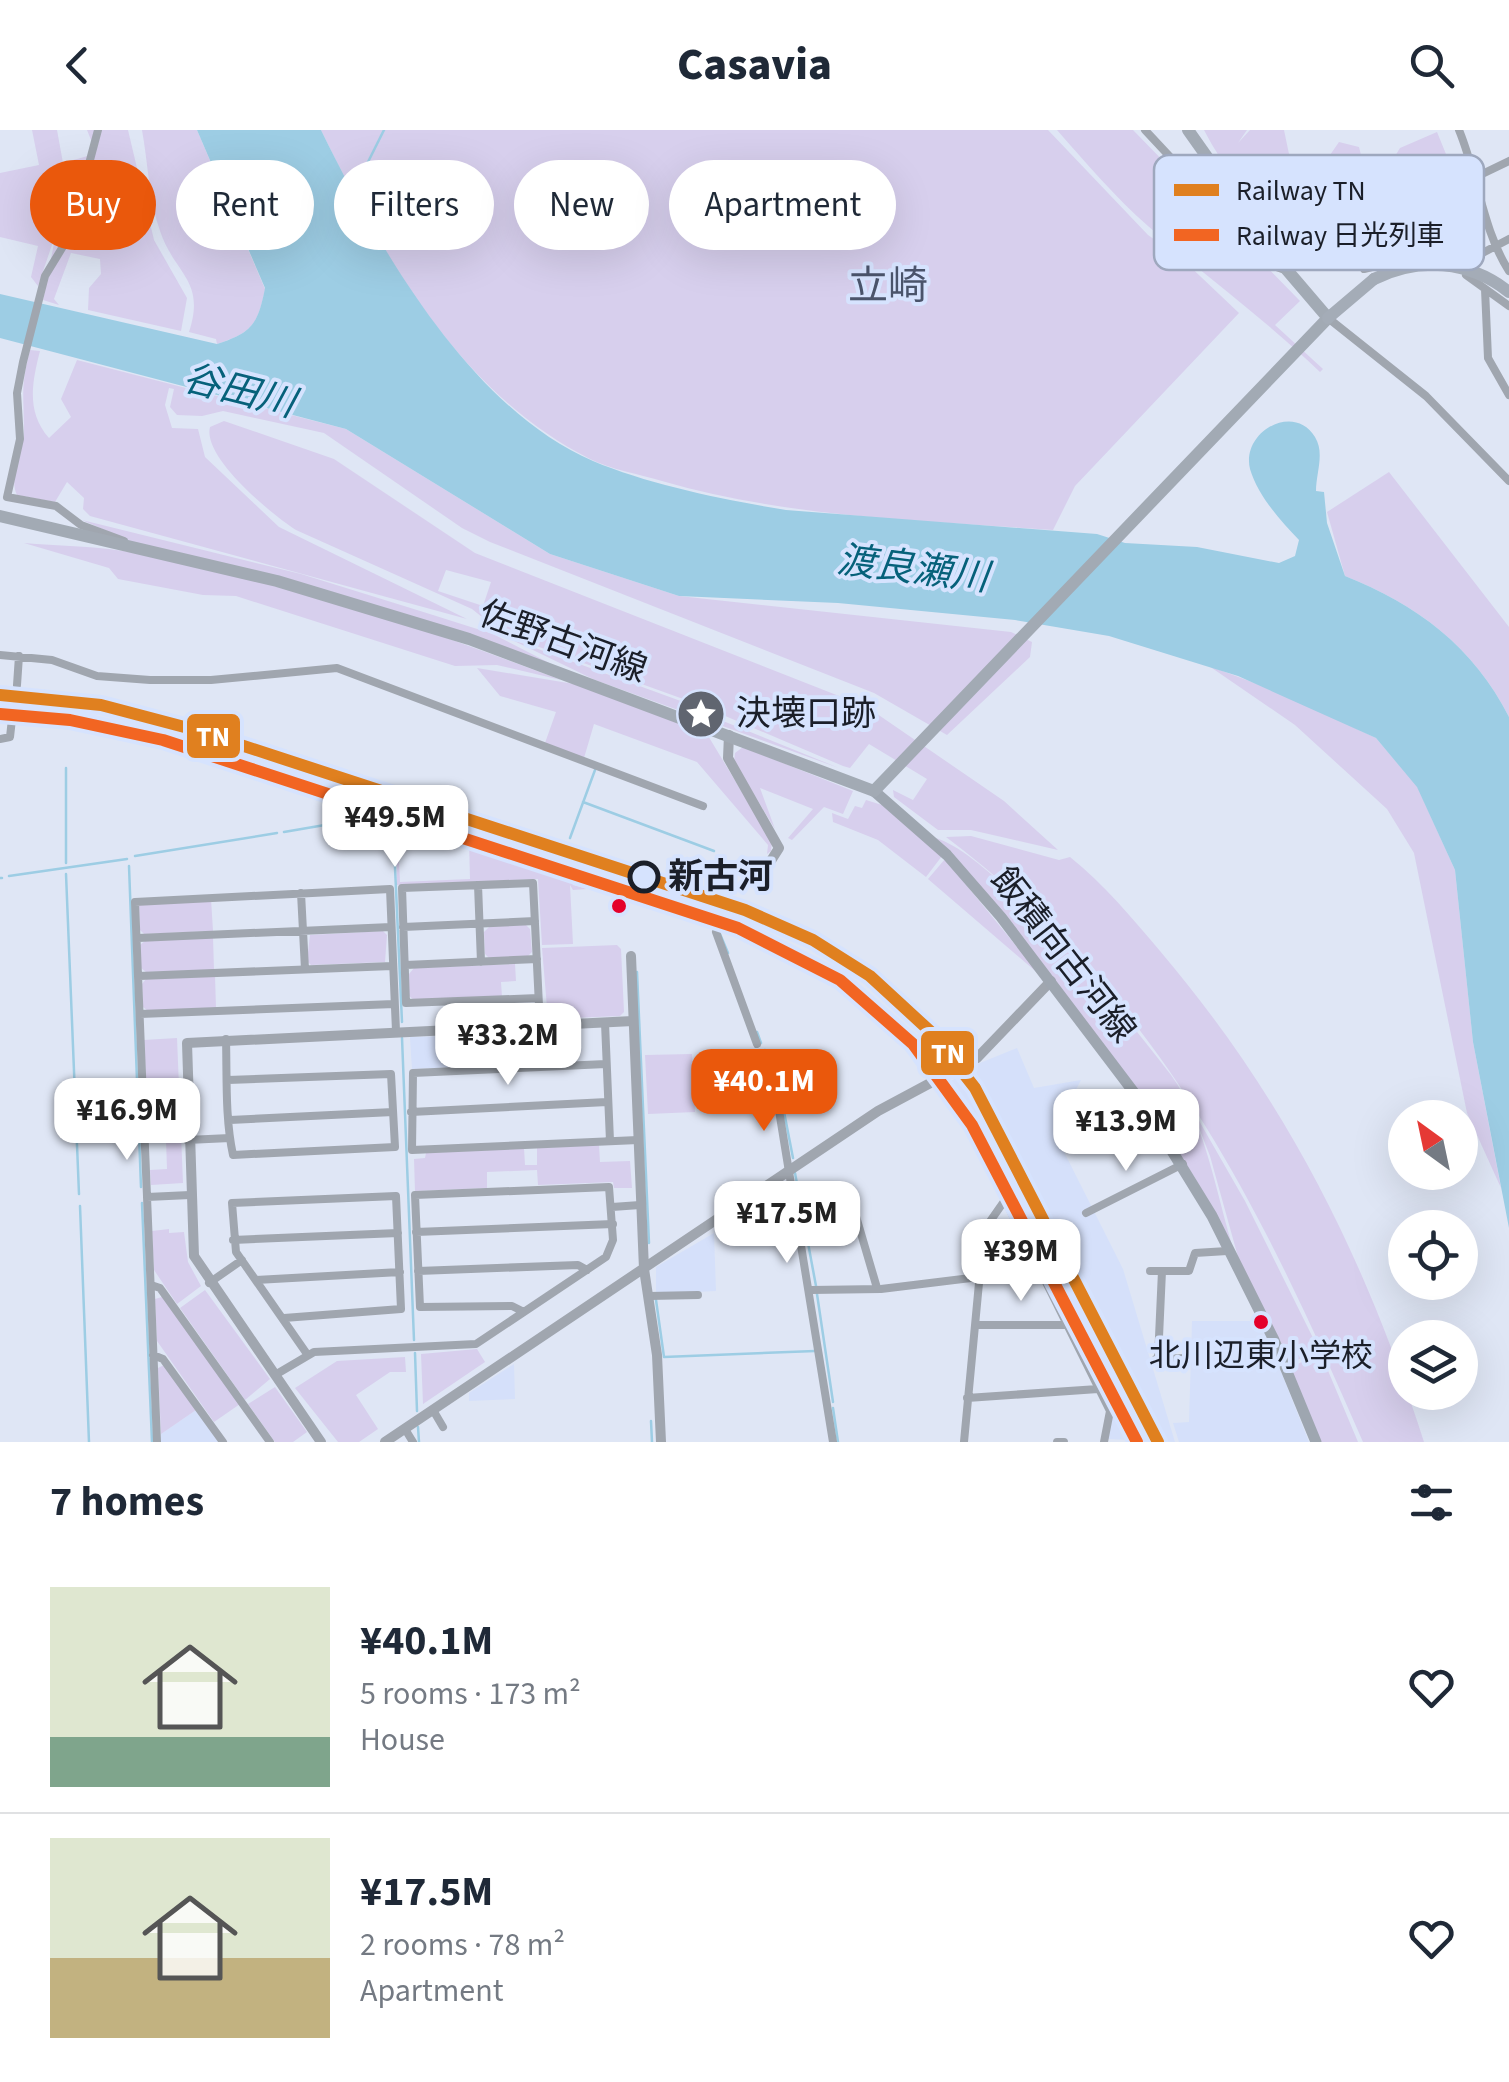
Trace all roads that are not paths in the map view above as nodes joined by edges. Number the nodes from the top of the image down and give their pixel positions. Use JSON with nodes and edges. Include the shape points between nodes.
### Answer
{"nodes":[{"id":1,"x":98,"y":130,"type":"edge"},
{"id":2,"x":1145,"y":130,"type":"edge"},
{"id":3,"x":1188,"y":130,"type":"edge"},
{"id":4,"x":1459,"y":130,"type":"edge"},
{"id":5,"x":1168,"y":155,"type":"edge"},
{"id":6,"x":1206,"y":155,"type":"edge"},
{"id":7,"x":1469,"y":155,"type":"edge"},
{"id":8,"x":1509,"y":161,"type":"edge"},
{"id":9,"x":1484,"y":173,"type":"edge"},
{"id":10,"x":1484,"y":203,"type":"edge"},
{"id":11,"x":1509,"y":239,"type":"edge"},
{"id":12,"x":1494,"y":248,"type":"junction"},
{"id":13,"x":1484,"y":253,"type":"edge"},
{"id":14,"x":1288,"y":270,"type":"edge"},
{"id":15,"x":1379,"y":270,"type":"edge"},
{"id":16,"x":1390,"y":270,"type":"edge"},
{"id":17,"x":1466,"y":270,"type":"edge"},
{"id":18,"x":1509,"y":271,"type":"edge"},
{"id":19,"x":1369,"y":274,"type":"junction"},
{"id":20,"x":1466,"y":275,"type":"dead end"},
{"id":21,"x":1485,"y":288,"type":"junction"},
{"id":22,"x":1509,"y":292,"type":"edge"},
{"id":23,"x":1509,"y":306,"type":"edge"},
{"id":24,"x":1325,"y":322,"type":"junction"},
{"id":25,"x":1509,"y":395,"type":"edge"},
{"id":26,"x":1509,"y":481,"type":"edge"},
{"id":27,"x":0,"y":516,"type":"edge"},
{"id":28,"x":131,"y":548,"type":"junction"},
{"id":29,"x":0,"y":655,"type":"edge"},
{"id":30,"x":19,"y":656,"type":"junction"},
{"id":31,"x":16,"y":685,"type":"dead end"},
{"id":32,"x":13,"y":710,"type":"dead end"},
{"id":33,"x":729,"y":735,"type":"junction"},
{"id":34,"x":0,"y":739,"type":"edge"},
{"id":35,"x":878,"y":786,"type":"junction"},
{"id":36,"x":703,"y":806,"type":"dead end"},
{"id":37,"x":765,"y":870,"type":"dead end"},
{"id":38,"x":478,"y":884,"type":"junction"},
{"id":39,"x":301,"y":892,"type":"junction"},
{"id":40,"x":535,"y":921,"type":"junction"},
{"id":41,"x":480,"y":923,"type":"junction"},
{"id":42,"x":391,"y":927,"type":"junction"},
{"id":43,"x":404,"y":927,"type":"junction"},
{"id":44,"x":302,"y":930,"type":"junction"},
{"id":45,"x":716,"y":932,"type":"dead end"},
{"id":46,"x":138,"y":938,"type":"junction"},
{"id":47,"x":631,"y":956,"type":"dead end"},
{"id":48,"x":537,"y":960,"type":"junction"},
{"id":49,"x":481,"y":962,"type":"junction"},
{"id":50,"x":406,"y":965,"type":"junction"},
{"id":51,"x":392,"y":966,"type":"junction"},
{"id":52,"x":304,"y":969,"type":"junction"},
{"id":53,"x":139,"y":976,"type":"junction"},
{"id":54,"x":1051,"y":981,"type":"junction"},
{"id":55,"x":538,"y":998,"type":"junction"},
{"id":56,"x":394,"y":1004,"type":"junction"},
{"id":57,"x":140,"y":1014,"type":"junction"},
{"id":58,"x":634,"y":1022,"type":"junction"},
{"id":59,"x":605,"y":1023,"type":"junction"},
{"id":60,"x":540,"y":1026,"type":"junction"},
{"id":61,"x":396,"y":1031,"type":"junction"},
{"id":62,"x":226,"y":1039,"type":"junction"},
{"id":63,"x":757,"y":1044,"type":"dead end"},
{"id":64,"x":606,"y":1064,"type":"junction"},
{"id":65,"x":944,"y":1076,"type":"junction"},
{"id":66,"x":228,"y":1080,"type":"junction"},
{"id":67,"x":776,"y":1092,"type":"dead end"},
{"id":68,"x":607,"y":1102,"type":"junction"},
{"id":69,"x":393,"y":1112,"type":"junction"},
{"id":70,"x":411,"y":1112,"type":"junction"},
{"id":71,"x":230,"y":1120,"type":"junction"},
{"id":72,"x":230,"y":1138,"type":"junction"},
{"id":73,"x":187,"y":1140,"type":"junction"},
{"id":74,"x":638,"y":1140,"type":"junction"},
{"id":75,"x":610,"y":1141,"type":"junction"},
{"id":76,"x":1183,"y":1164,"type":"junction"},
{"id":77,"x":790,"y":1169,"type":"junction"},
{"id":78,"x":190,"y":1195,"type":"junction"},
{"id":79,"x":850,"y":1196,"type":"dead end"},
{"id":80,"x":148,"y":1197,"type":"junction"},
{"id":81,"x":1005,"y":1200,"type":"junction"},
{"id":82,"x":640,"y":1205,"type":"junction"},
{"id":83,"x":612,"y":1207,"type":"junction"},
{"id":84,"x":1086,"y":1213,"type":"dead end"},
{"id":85,"x":613,"y":1224,"type":"junction"},
{"id":86,"x":416,"y":1232,"type":"junction"},
{"id":87,"x":398,"y":1234,"type":"junction"},
{"id":88,"x":233,"y":1240,"type":"junction"},
{"id":89,"x":1227,"y":1251,"type":"junction"},
{"id":90,"x":242,"y":1260,"type":"junction"},
{"id":91,"x":644,"y":1269,"type":"junction"},
{"id":92,"x":418,"y":1270,"type":"junction"},
{"id":93,"x":587,"y":1270,"type":"junction"},
{"id":94,"x":1150,"y":1271,"type":"dead end"},
{"id":95,"x":400,"y":1272,"type":"junction"},
{"id":96,"x":1162,"y":1272,"type":"junction"},
{"id":97,"x":980,"y":1277,"type":"junction"},
{"id":98,"x":256,"y":1280,"type":"junction"},
{"id":99,"x":209,"y":1283,"type":"junction"},
{"id":100,"x":151,"y":1285,"type":"junction"},
{"id":101,"x":877,"y":1288,"type":"junction"},
{"id":102,"x":811,"y":1290,"type":"junction"},
{"id":103,"x":698,"y":1295,"type":"dead end"},
{"id":104,"x":649,"y":1296,"type":"junction"},
{"id":105,"x":524,"y":1312,"type":"junction"},
{"id":106,"x":284,"y":1318,"type":"junction"},
{"id":107,"x":976,"y":1325,"type":"junction"},
{"id":108,"x":1064,"y":1325,"type":"junction"},
{"id":109,"x":154,"y":1354,"type":"junction"},
{"id":110,"x":306,"y":1354,"type":"junction"},
{"id":111,"x":1186,"y":1358,"type":"dead end"},
{"id":112,"x":275,"y":1375,"type":"junction"},
{"id":113,"x":1098,"y":1389,"type":"junction"},
{"id":114,"x":968,"y":1398,"type":"junction"},
{"id":115,"x":433,"y":1410,"type":"junction"},
{"id":116,"x":444,"y":1426,"type":"dead end"},
{"id":117,"x":405,"y":1429,"type":"junction"},
{"id":118,"x":157,"y":1442,"type":"edge"},
{"id":119,"x":223,"y":1442,"type":"edge"},
{"id":120,"x":270,"y":1442,"type":"edge"},
{"id":121,"x":321,"y":1442,"type":"edge"},
{"id":122,"x":385,"y":1442,"type":"edge"},
{"id":123,"x":412,"y":1442,"type":"edge"},
{"id":124,"x":662,"y":1442,"type":"edge"},
{"id":125,"x":833,"y":1442,"type":"edge"},
{"id":126,"x":964,"y":1442,"type":"edge"},
{"id":127,"x":1104,"y":1442,"type":"edge"},
{"id":128,"x":1316,"y":1442,"type":"edge"}],
"edges":[{"from":1,"to":28,"type":"street","via":[[70,234],[45,276],[27,346],[17,393],[20,439],[7,497],[56,506]]},
{"from":2,"to":5,"type":"street"},
{"from":3,"to":6,"type":"main road"},
{"from":4,"to":7,"type":"street"},
{"from":8,"to":9,"type":"street"},
{"from":10,"to":12,"type":"street"},
{"from":11,"to":12,"type":"street"},
{"from":12,"to":13,"type":"street"},
{"from":12,"to":18,"type":"street"},
{"from":14,"to":24,"type":"main road"},
{"from":15,"to":19,"type":"street"},
{"from":16,"to":19,"type":"highway","bridge":true},
{"from":17,"to":22,"type":"highway","bridge":true},
{"from":19,"to":24,"type":"highway"},
{"from":20,"to":21,"type":"street"},
{"from":21,"to":23,"type":"street"},
{"from":21,"to":25,"type":"street","via":[[1488,358]]},
{"from":24,"to":26,"type":"street","via":[[1426,396]]},
{"from":24,"to":35,"type":"main road"},
{"from":27,"to":28,"type":"main road","name":"佐野古河線"},
{"from":28,"to":33,"type":"main road","name":"佐野古河線","via":[[262,577],[441,630]]},
{"from":29,"to":30,"type":"street"},
{"from":30,"to":31,"type":"street"},
{"from":30,"to":36,"type":"street","via":[[97,676],[150,680],[337,668]]},
{"from":32,"to":34,"type":"street","via":[[10,737]]},
{"from":33,"to":35,"type":"main road","name":"佐野古河線"},
{"from":33,"to":37,"type":"street","via":[[728,758],[778,848]]},
{"from":35,"to":54,"type":"main road","name":"飯積向古河線","via":[[947,854]]},
{"from":38,"to":40,"type":"street","via":[[533,882]]},
{"from":38,"to":41,"type":"street"},
{"from":38,"to":43,"type":"street","via":[[402,888]]},
{"from":39,"to":42,"type":"street","via":[[390,889]]},
{"from":39,"to":44,"type":"street"},
{"from":39,"to":46,"type":"street","via":[[139,899]]},
{"from":40,"to":41,"type":"street"},
{"from":40,"to":48,"type":"street"},
{"from":41,"to":43,"type":"street"},
{"from":41,"to":49,"type":"street"},
{"from":42,"to":44,"type":"street"},
{"from":42,"to":51,"type":"street"},
{"from":43,"to":50,"type":"street"},
{"from":44,"to":46,"type":"street"},
{"from":44,"to":52,"type":"street"},
{"from":45,"to":63,"type":"street"},
{"from":46,"to":53,"type":"street"},
{"from":47,"to":58,"type":"street"},
{"from":48,"to":49,"type":"street"},
{"from":48,"to":55,"type":"street"},
{"from":49,"to":50,"type":"street"},
{"from":50,"to":55,"type":"street","via":[[406,1003]]},
{"from":51,"to":52,"type":"street"},
{"from":51,"to":56,"type":"street"},
{"from":52,"to":53,"type":"street"},
{"from":53,"to":57,"type":"street"},
{"from":54,"to":65,"type":"street","via":[[984,1054]]},
{"from":54,"to":76,"type":"main road","name":"飯積向古河線"},
{"from":55,"to":60,"type":"street"},
{"from":56,"to":57,"type":"street"},
{"from":56,"to":61,"type":"street"},
{"from":57,"to":80,"type":"street"},
{"from":58,"to":59,"type":"street"},
{"from":58,"to":74,"type":"street"},
{"from":59,"to":60,"type":"street"},
{"from":59,"to":64,"type":"street"},
{"from":60,"to":61,"type":"street"},
{"from":61,"to":62,"type":"street"},
{"from":62,"to":66,"type":"street"},
{"from":62,"to":73,"type":"street","via":[[186,1045]]},
{"from":64,"to":68,"type":"street"},
{"from":64,"to":70,"type":"street","via":[[413,1072]]},
{"from":65,"to":77,"type":"street"},
{"from":65,"to":81,"type":"street"},
{"from":66,"to":69,"type":"street","via":[[387,1072]]},
{"from":66,"to":71,"type":"street"},
{"from":67,"to":77,"type":"street"},
{"from":68,"to":70,"type":"street"},
{"from":68,"to":75,"type":"street"},
{"from":69,"to":71,"type":"street"},
{"from":69,"to":72,"type":"street","via":[[395,1147],[388,1150],[237,1156]]},
{"from":70,"to":75,"type":"street","via":[[412,1150]]},
{"from":71,"to":72,"type":"street"},
{"from":72,"to":73,"type":"street"},
{"from":73,"to":78,"type":"street"},
{"from":74,"to":75,"type":"street"},
{"from":74,"to":82,"type":"street"},
{"from":76,"to":84,"type":"street"},
{"from":76,"to":89,"type":"main road","name":"飯積向古河線"},
{"from":77,"to":91,"type":"street"},
{"from":77,"to":102,"type":"street"},
{"from":78,"to":80,"type":"street"},
{"from":78,"to":99,"type":"street","via":[[194,1256]]},
{"from":79,"to":101,"type":"street"},
{"from":80,"to":100,"type":"street"},
{"from":81,"to":97,"type":"street","via":[[984,1230]]},
{"from":81,"to":108,"type":"street"},
{"from":82,"to":83,"type":"street"},
{"from":82,"to":91,"type":"street"},
{"from":83,"to":85,"type":"street"},
{"from":83,"to":86,"type":"street","via":[[610,1190],[602,1186],[419,1193]]},
{"from":85,"to":86,"type":"street"},
{"from":85,"to":93,"type":"street","via":[[611,1250]]},
{"from":86,"to":92,"type":"street"},
{"from":87,"to":88,"type":"street"},
{"from":87,"to":88,"type":"street","via":[[398,1198],[392,1194],[234,1202]]},
{"from":87,"to":95,"type":"street"},
{"from":88,"to":90,"type":"street"},
{"from":89,"to":96,"type":"street","via":[[1195,1253],[1189,1271]]},
{"from":89,"to":128,"type":"main road","name":"飯積向古河線","via":[[1274,1340]]},
{"from":90,"to":98,"type":"street"},
{"from":90,"to":99,"type":"street"},
{"from":91,"to":104,"type":"street"},
{"from":91,"to":115,"type":"street"},
{"from":92,"to":93,"type":"street","via":[[578,1264]]},
{"from":92,"to":105,"type":"street","via":[[418,1304],[424,1309],[512,1306]]},
{"from":93,"to":105,"type":"street"},
{"from":94,"to":96,"type":"street"},
{"from":95,"to":98,"type":"street"},
{"from":95,"to":106,"type":"street","via":[[400,1310]]},
{"from":96,"to":111,"type":"street","via":[[1156,1359]]},
{"from":97,"to":101,"type":"street"},
{"from":97,"to":107,"type":"street"},
{"from":98,"to":106,"type":"street"},
{"from":99,"to":112,"type":"street"},
{"from":100,"to":109,"type":"street"},
{"from":100,"to":120,"type":"street","via":[[160,1288]]},
{"from":101,"to":102,"type":"street"},
{"from":102,"to":125,"type":"street"},
{"from":103,"to":104,"type":"street"},
{"from":104,"to":124,"type":"street"},
{"from":105,"to":110,"type":"street","via":[[472,1345]]},
{"from":106,"to":110,"type":"street"},
{"from":107,"to":108,"type":"street"},
{"from":107,"to":114,"type":"street"},
{"from":108,"to":113,"type":"street"},
{"from":109,"to":118,"type":"street"},
{"from":109,"to":119,"type":"street"},
{"from":110,"to":112,"type":"street"},
{"from":112,"to":121,"type":"street"},
{"from":113,"to":114,"type":"street"},
{"from":113,"to":127,"type":"street","via":[[1110,1411]]},
{"from":114,"to":126,"type":"street"},
{"from":115,"to":116,"type":"street"},
{"from":115,"to":117,"type":"street"},
{"from":117,"to":122,"type":"street"},
{"from":117,"to":123,"type":"street"}]}
